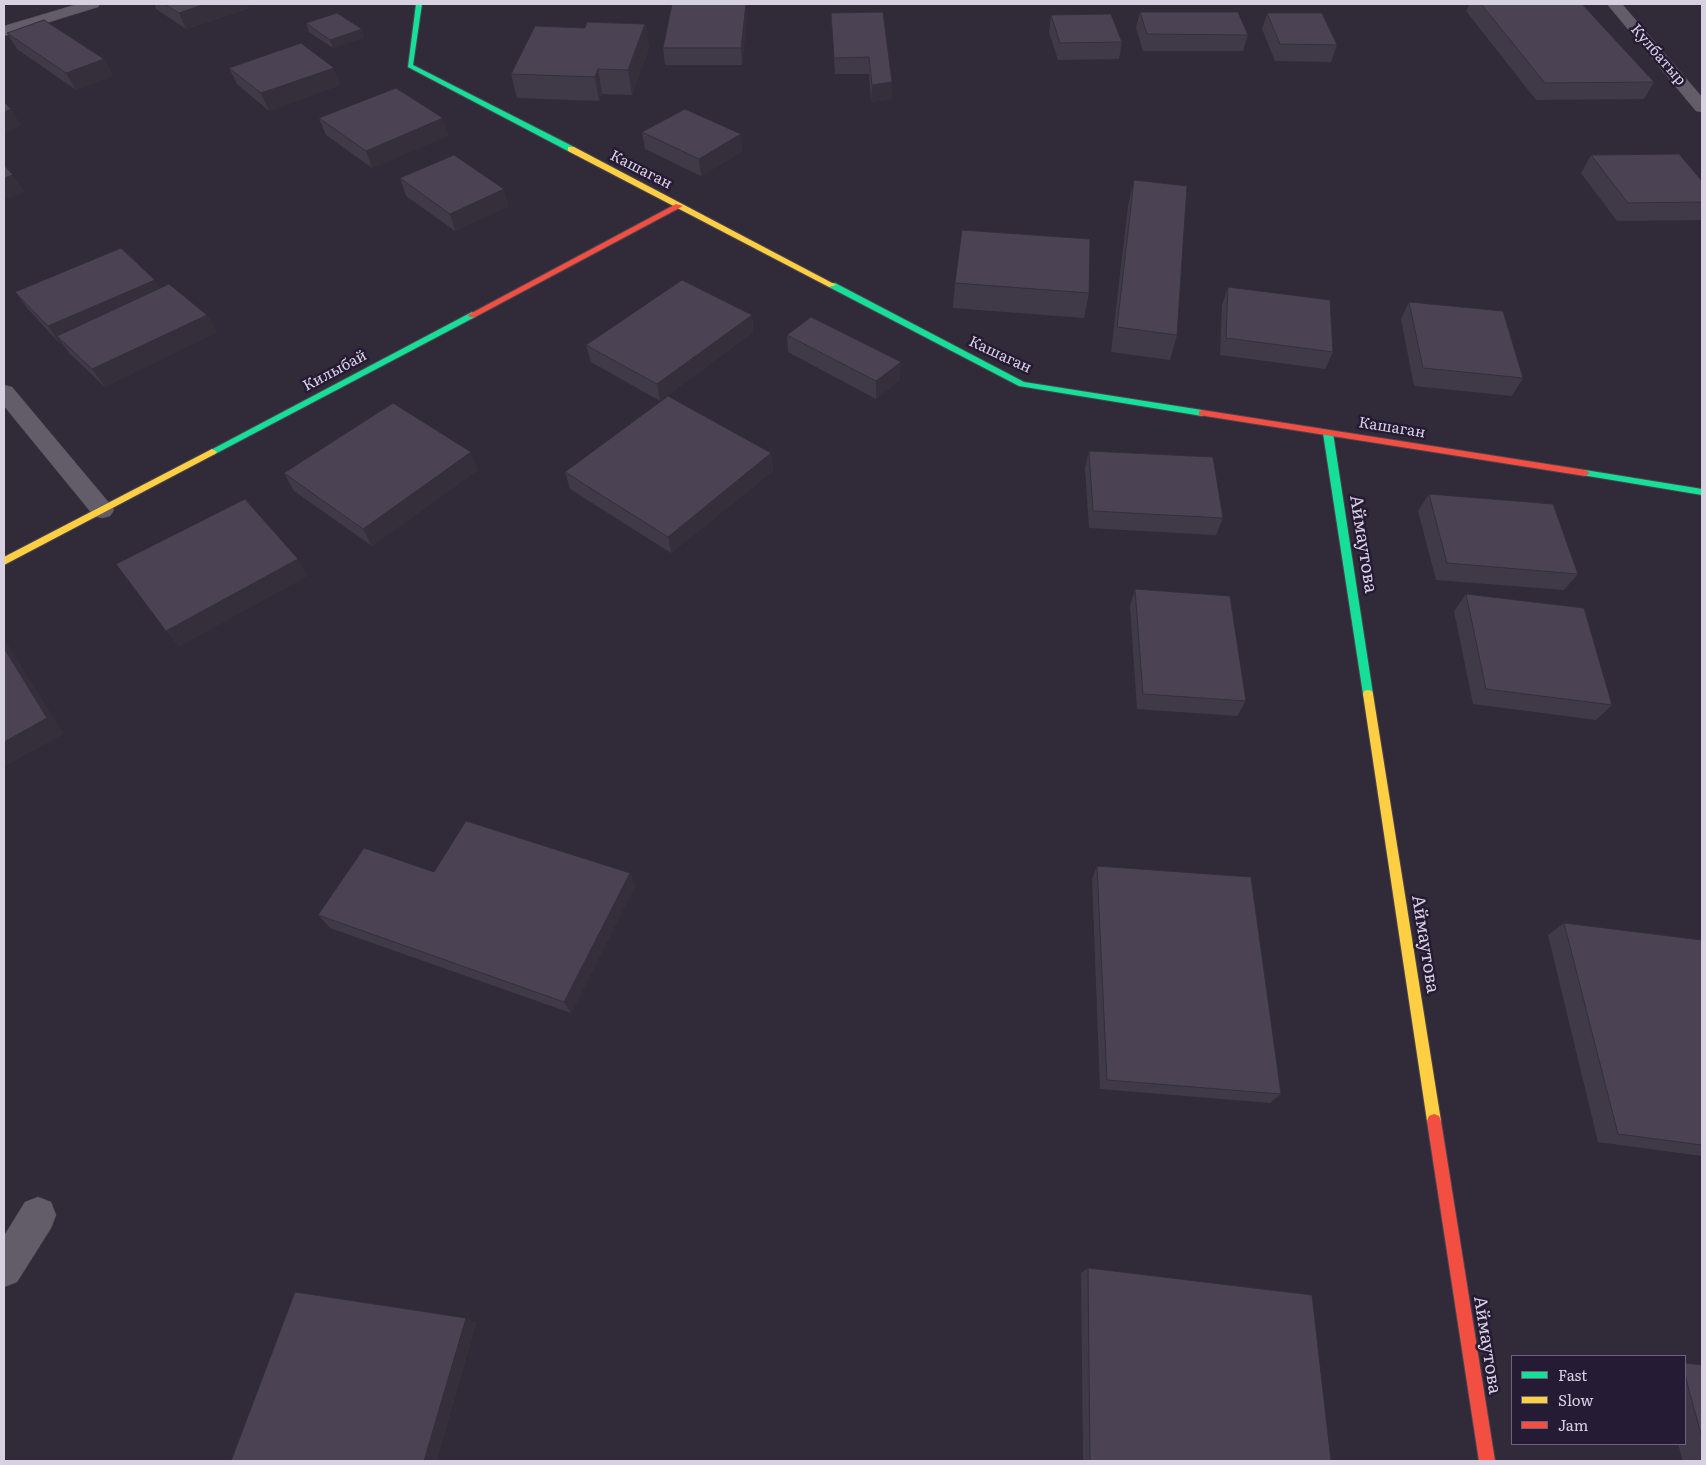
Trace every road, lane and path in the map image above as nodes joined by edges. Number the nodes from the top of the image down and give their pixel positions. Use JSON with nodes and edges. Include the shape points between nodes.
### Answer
{"nodes":[{"id":1,"x":94,"y":4,"type":"edge"},
{"id":2,"x":419,"y":4,"type":"edge"},
{"id":3,"x":1614,"y":4,"type":"edge"},
{"id":4,"x":4,"y":32,"type":"edge"},
{"id":5,"x":1702,"y":107,"type":"edge"},
{"id":6,"x":679,"y":206,"type":"junction"},
{"id":7,"x":4,"y":392,"type":"edge"},
{"id":8,"x":1328,"y":433,"type":"junction"},
{"id":9,"x":1702,"y":492,"type":"edge"},
{"id":10,"x":102,"y":510,"type":"junction"},
{"id":11,"x":4,"y":561,"type":"edge"},
{"id":12,"x":38,"y":1215,"type":"dead end"},
{"id":13,"x":4,"y":1269,"type":"edge"},
{"id":14,"x":1487,"y":1461,"type":"edge"}],
"edges":[{"from":1,"to":4,"type":"street"},
{"from":2,"to":6,"type":"street","name":"Кашаган","via":[[410,66]]},
{"from":3,"to":5,"type":"street","name":"Кулбатыр"},
{"from":6,"to":8,"type":"street","name":"Кашаган","via":[[1022,384]]},
{"from":6,"to":10,"type":"street","name":"Килыбай"},
{"from":7,"to":10,"type":"street"},
{"from":8,"to":9,"type":"street","name":"Кашаган"},
{"from":8,"to":14,"type":"street","name":"Аймаутова"},
{"from":10,"to":11,"type":"street","name":"Килыбай"},
{"from":12,"to":13,"type":"street"}]}
